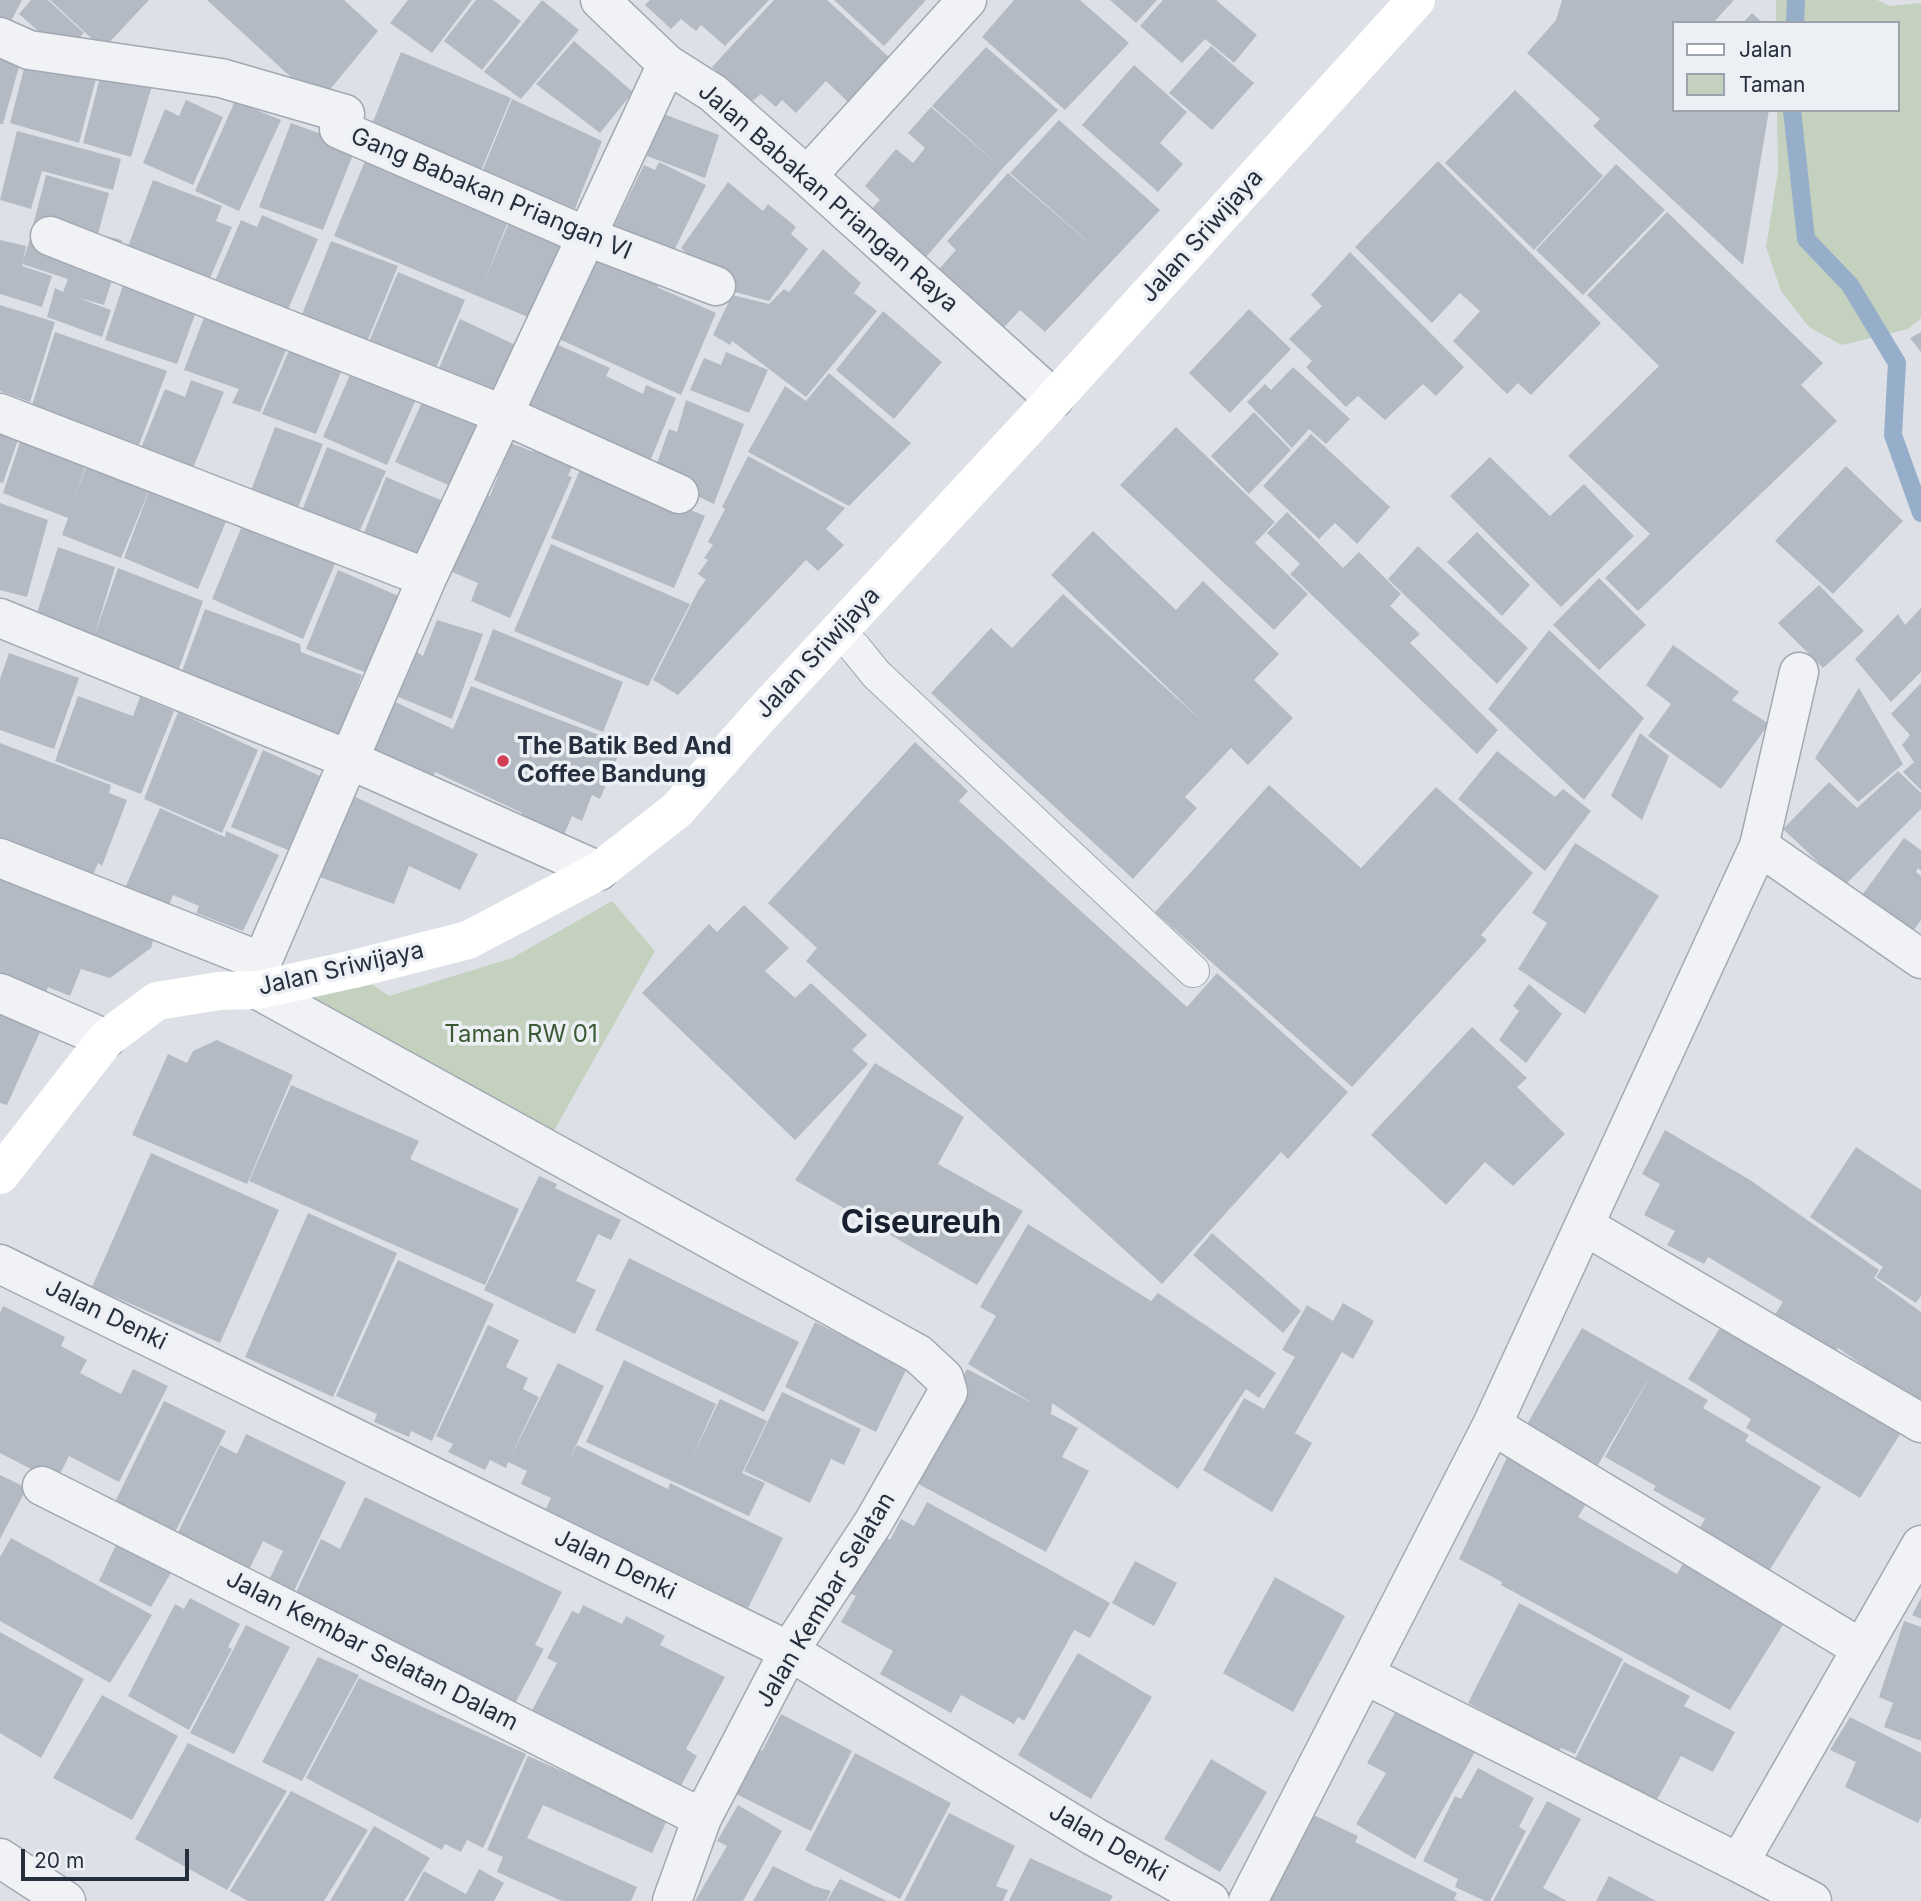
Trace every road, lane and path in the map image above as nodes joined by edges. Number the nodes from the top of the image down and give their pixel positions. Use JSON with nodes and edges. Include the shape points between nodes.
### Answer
{"nodes":[{"id":1,"x":600,"y":0,"type":"edge"},
{"id":2,"x":967,"y":0,"type":"edge"},
{"id":3,"x":1416,"y":0,"type":"edge"},
{"id":4,"x":0,"y":37,"type":"edge"},
{"id":5,"x":667,"y":64,"type":"junction"},
{"id":6,"x":807,"y":176,"type":"junction"},
{"id":7,"x":50,"y":236,"type":"dead end"},
{"id":8,"x":588,"y":237,"type":"junction"},
{"id":9,"x":716,"y":286,"type":"dead end"},
{"id":10,"x":1054,"y":399,"type":"junction"},
{"id":11,"x":0,"y":413,"type":"edge"},
{"id":12,"x":502,"y":414,"type":"junction"},
{"id":13,"x":679,"y":494,"type":"dead end"},
{"id":14,"x":427,"y":578,"type":"junction"},
{"id":15,"x":0,"y":618,"type":"edge"},
{"id":16,"x":838,"y":631,"type":"junction"},
{"id":17,"x":1798,"y":672,"type":"dead end"},
{"id":18,"x":350,"y":760,"type":"junction"},
{"id":19,"x":1759,"y":846,"type":"junction"},
{"id":20,"x":0,"y":859,"type":"edge"},
{"id":21,"x":599,"y":871,"type":"junction"},
{"id":22,"x":1921,"y":959,"type":"edge"},
{"id":23,"x":1193,"y":971,"type":"dead end"},
{"id":24,"x":260,"y":976,"type":"junction"},
{"id":25,"x":0,"y":993,"type":"edge"},
{"id":26,"x":106,"y":1039,"type":"junction"},
{"id":27,"x":0,"y":1175,"type":"edge"},
{"id":28,"x":1585,"y":1226,"type":"junction"},
{"id":29,"x":0,"y":1264,"type":"edge"},
{"id":30,"x":1921,"y":1423,"type":"edge"},
{"id":31,"x":1492,"y":1425,"type":"junction"},
{"id":32,"x":42,"y":1486,"type":"dead end"},
{"id":33,"x":1921,"y":1545,"type":"edge"},
{"id":34,"x":1863,"y":1648,"type":"junction"},
{"id":35,"x":789,"y":1651,"type":"junction"},
{"id":36,"x":1365,"y":1675,"type":"junction"},
{"id":37,"x":702,"y":1818,"type":"junction"},
{"id":38,"x":0,"y":1858,"type":"edge"},
{"id":39,"x":1739,"y":1863,"type":"junction"},
{"id":40,"x":66,"y":1901,"type":"edge"},
{"id":41,"x":672,"y":1901,"type":"edge"},
{"id":42,"x":1210,"y":1901,"type":"edge"},
{"id":43,"x":1248,"y":1901,"type":"edge"},
{"id":44,"x":1812,"y":1901,"type":"edge"}],
"edges":[{"from":1,"to":5,"type":"street","name":"Jalan Babakan Priangan Raya"},
{"from":2,"to":6,"type":"street"},
{"from":3,"to":10,"type":"main road","name":"Jalan Sriwijaya"},
{"from":4,"to":8,"type":"street","name":"Gang Babakan Priangan VI","via":[[29,50],[221,78],[345,114],[339,129]]},
{"from":5,"to":6,"type":"street","name":"Jalan Babakan Priangan Raya","via":[[713,93]]},
{"from":5,"to":8,"type":"street"},
{"from":6,"to":10,"type":"street","name":"Jalan Babakan Priangan Raya"},
{"from":7,"to":12,"type":"street"},
{"from":8,"to":9,"type":"street","name":"Gang Babakan Priangan VI"},
{"from":8,"to":12,"type":"street"},
{"from":10,"to":16,"type":"main road","name":"Jalan Sriwijaya"},
{"from":11,"to":14,"type":"street"},
{"from":12,"to":13,"type":"street"},
{"from":12,"to":14,"type":"street"},
{"from":14,"to":18,"type":"street"},
{"from":15,"to":18,"type":"street"},
{"from":16,"to":21,"type":"main road","name":"Jalan Sriwijaya","via":[[677,810]]},
{"from":16,"to":23,"type":"lane","via":[[876,674]]},
{"from":17,"to":19,"type":"street"},
{"from":18,"to":21,"type":"street"},
{"from":18,"to":24,"type":"street"},
{"from":19,"to":22,"type":"street"},
{"from":19,"to":28,"type":"street"},
{"from":20,"to":24,"type":"street"},
{"from":21,"to":24,"type":"main road","name":"Jalan Sriwijaya","via":[[468,940],[354,969]]},
{"from":24,"to":26,"type":"main road","name":"Jalan Sriwijaya","via":[[219,991],[157,1001]]},
{"from":24,"to":35,"type":"street","name":"Jalan Kembar Selatan","via":[[918,1354],[944,1378],[948,1392],[873,1523]]},
{"from":25,"to":26,"type":"street"},
{"from":26,"to":27,"type":"main road","name":"Jalan Sriwijaya"},
{"from":28,"to":30,"type":"street"},
{"from":28,"to":31,"type":"street"},
{"from":29,"to":35,"type":"street","name":"Jalan Denki"},
{"from":31,"to":34,"type":"street"},
{"from":31,"to":36,"type":"street"},
{"from":32,"to":37,"type":"street","name":"Jalan Kembar Selatan Dalam"},
{"from":33,"to":34,"type":"street"},
{"from":34,"to":39,"type":"street"},
{"from":35,"to":37,"type":"street","name":"Jalan Kembar Selatan"},
{"from":35,"to":42,"type":"street","name":"Jalan Denki","via":[[1093,1836]]},
{"from":36,"to":39,"type":"street"},
{"from":36,"to":43,"type":"street"},
{"from":37,"to":41,"type":"street","name":"Jalan Kembar Selatan"},
{"from":38,"to":40,"type":"street"},
{"from":39,"to":44,"type":"street"}]}
